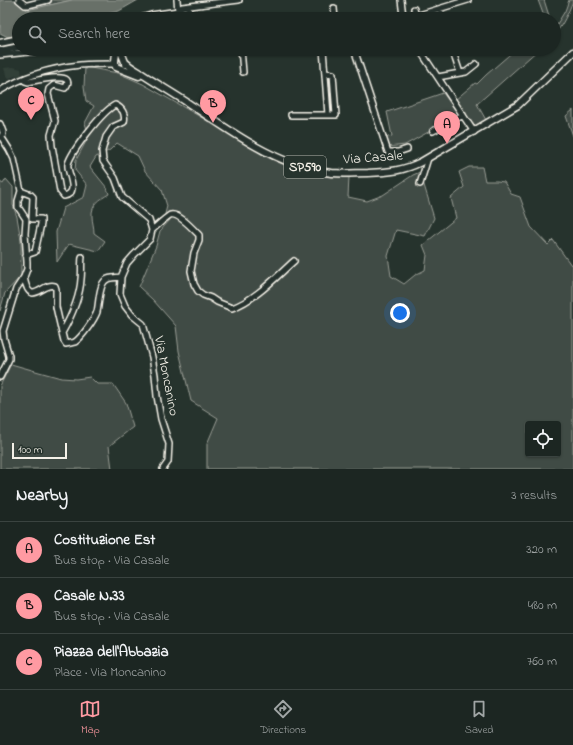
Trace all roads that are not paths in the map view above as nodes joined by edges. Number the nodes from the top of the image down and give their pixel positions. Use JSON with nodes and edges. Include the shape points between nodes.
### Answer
{"nodes":[{"id":1,"x":19,"y":0,"type":"edge"},
{"id":2,"x":48,"y":0,"type":"edge"},
{"id":3,"x":176,"y":0,"type":"edge"},
{"id":4,"x":240,"y":0,"type":"edge"},
{"id":5,"x":401,"y":0,"type":"edge"},
{"id":6,"x":468,"y":0,"type":"edge"},
{"id":7,"x":188,"y":7,"type":"junction"},
{"id":8,"x":334,"y":8,"type":"dead end"},
{"id":9,"x":414,"y":8,"type":"dead end"},
{"id":10,"x":440,"y":9,"type":"junction"},
{"id":11,"x":178,"y":11,"type":"junction"},
{"id":12,"x":173,"y":12,"type":"edge"},
{"id":13,"x":189,"y":12,"type":"edge"},
{"id":14,"x":334,"y":12,"type":"edge"},
{"id":15,"x":401,"y":12,"type":"edge"},
{"id":16,"x":415,"y":12,"type":"edge"},
{"id":17,"x":430,"y":12,"type":"edge"},
{"id":18,"x":441,"y":12,"type":"edge"},
{"id":19,"x":12,"y":41,"type":"edge"},
{"id":20,"x":0,"y":44,"type":"edge"},
{"id":21,"x":12,"y":44,"type":"edge"},
{"id":22,"x":0,"y":47,"type":"edge"},
{"id":23,"x":12,"y":48,"type":"edge"},
{"id":24,"x":0,"y":51,"type":"edge"},
{"id":25,"x":573,"y":52,"type":"edge"},
{"id":26,"x":12,"y":53,"type":"edge"},
{"id":27,"x":0,"y":54,"type":"edge"},
{"id":28,"x":242,"y":56,"type":"edge"},
{"id":29,"x":324,"y":56,"type":"edge"},
{"id":30,"x":356,"y":56,"type":"edge"},
{"id":31,"x":424,"y":56,"type":"edge"},
{"id":32,"x":454,"y":56,"type":"edge"},
{"id":33,"x":119,"y":57,"type":"edge"},
{"id":34,"x":476,"y":64,"type":"dead end"},
{"id":35,"x":243,"y":72,"type":"dead end"},
{"id":36,"x":460,"y":73,"type":"junction"},
{"id":37,"x":325,"y":74,"type":"junction"},
{"id":38,"x":438,"y":77,"type":"junction"},
{"id":39,"x":24,"y":79,"type":"junction"},
{"id":40,"x":149,"y":79,"type":"junction"},
{"id":41,"x":1,"y":89,"type":"edge"},
{"id":42,"x":327,"y":94,"type":"junction"},
{"id":43,"x":334,"y":94,"type":"junction"},
{"id":44,"x":291,"y":115,"type":"dead end"},
{"id":45,"x":328,"y":115,"type":"junction"},
{"id":46,"x":463,"y":115,"type":"junction"},
{"id":47,"x":0,"y":124,"type":"edge"},
{"id":48,"x":433,"y":131,"type":"dead end"},
{"id":49,"x":474,"y":132,"type":"junction"},
{"id":50,"x":1,"y":138,"type":"edge"},
{"id":51,"x":407,"y":149,"type":"dead end"},
{"id":52,"x":428,"y":158,"type":"junction"},
{"id":53,"x":420,"y":184,"type":"dead end"},
{"id":54,"x":21,"y":191,"type":"junction"},
{"id":55,"x":152,"y":230,"type":"junction"},
{"id":56,"x":26,"y":255,"type":"junction"},
{"id":57,"x":82,"y":257,"type":"dead end"},
{"id":58,"x":294,"y":261,"type":"dead end"},
{"id":59,"x":24,"y":277,"type":"junction"},
{"id":60,"x":121,"y":277,"type":"junction"},
{"id":61,"x":62,"y":333,"type":"junction"},
{"id":62,"x":0,"y":377,"type":"edge"},
{"id":63,"x":163,"y":469,"type":"edge"}],
"edges":[{"from":1,"to":2,"type":"street","via":[[25,5]]},
{"from":3,"to":11,"type":"street"},
{"from":4,"to":7,"type":"street"},
{"from":5,"to":15,"type":"street"},
{"from":6,"to":10,"type":"street"},
{"from":7,"to":11,"type":"street","via":[[182,7]]},
{"from":7,"to":13,"type":"street"},
{"from":8,"to":14,"type":"street"},
{"from":9,"to":16,"type":"street"},
{"from":10,"to":17,"type":"street"},
{"from":10,"to":18,"type":"street"},
{"from":11,"to":12,"type":"street"},
{"from":19,"to":20,"type":"main road"},
{"from":21,"to":22,"type":"main road"},
{"from":23,"to":24,"type":"main road"},
{"from":25,"to":49,"type":"main road","name":"Via Casale","number":"SP590","via":[[518,105]]},
{"from":26,"to":27,"type":"street"},
{"from":28,"to":35,"type":"street"},
{"from":29,"to":37,"type":"street"},
{"from":30,"to":51,"type":"street","via":[[388,152]]},
{"from":31,"to":38,"type":"street"},
{"from":32,"to":36,"type":"street"},
{"from":33,"to":39,"type":"street"},
{"from":33,"to":40,"type":"main road","number":"SP590"},
{"from":33,"to":40,"type":"main road","number":"SP590","via":[[124,66],[121,68]]},
{"from":34,"to":36,"type":"street","via":[[472,69]]},
{"from":36,"to":38,"type":"street"},
{"from":37,"to":42,"type":"street"},
{"from":37,"to":43,"type":"street","via":[[333,74]]},
{"from":38,"to":46,"type":"street"},
{"from":39,"to":41,"type":"street"},
{"from":39,"to":55,"type":"street","via":[[28,82],[57,77],[68,82],[65,88],[52,86],[48,94],[55,121],[51,135],[52,146],[60,191],[64,196],[71,190],[68,166],[76,148],[110,108],[115,105],[121,108],[125,119],[123,123],[113,127],[106,137],[102,151],[103,161],[115,178],[122,197],[149,220]]},
{"from":40,"to":52,"type":"main road","name":"Via Casale","number":"SP590","via":[[268,153],[309,168],[349,174],[395,171],[410,168]]},
{"from":42,"to":43,"type":"street"},
{"from":42,"to":45,"type":"street"},
{"from":43,"to":45,"type":"street","via":[[336,115]]},
{"from":44,"to":45,"type":"street"},
{"from":46,"to":48,"type":"street"},
{"from":46,"to":49,"type":"street"},
{"from":47,"to":50,"type":"street","via":[[3,132]]},
{"from":49,"to":52,"type":"main road","name":"Via Casale","number":"SP590"},
{"from":50,"to":54,"type":"street","via":[[14,159]]},
{"from":52,"to":53,"type":"street"},
{"from":54,"to":56,"type":"street","via":[[18,207],[26,219]]},
{"from":54,"to":56,"type":"street","via":[[33,197],[32,219],[41,219],[35,252]]},
{"from":55,"to":58,"type":"street","via":[[174,215],[199,235],[191,271],[194,284],[203,295],[232,308],[259,292]]},
{"from":55,"to":60,"type":"street","name":"Via Moncanino","via":[[150,239],[127,263]]},
{"from":56,"to":59,"type":"street","via":[[27,269]]},
{"from":57,"to":61,"type":"street","via":[[80,288],[69,321]]},
{"from":59,"to":61,"type":"street","via":[[28,290],[34,293],[49,285],[55,286],[56,307]]},
{"from":59,"to":62,"type":"street","via":[[16,289],[4,326],[4,339],[9,356]]},
{"from":60,"to":61,"type":"street","via":[[104,281],[97,312],[80,337],[73,343],[66,344]]},
{"from":60,"to":63,"type":"street","name":"Via Moncanino","via":[[120,294],[125,306],[143,324],[156,375],[161,419],[169,444],[168,462]]}]}
